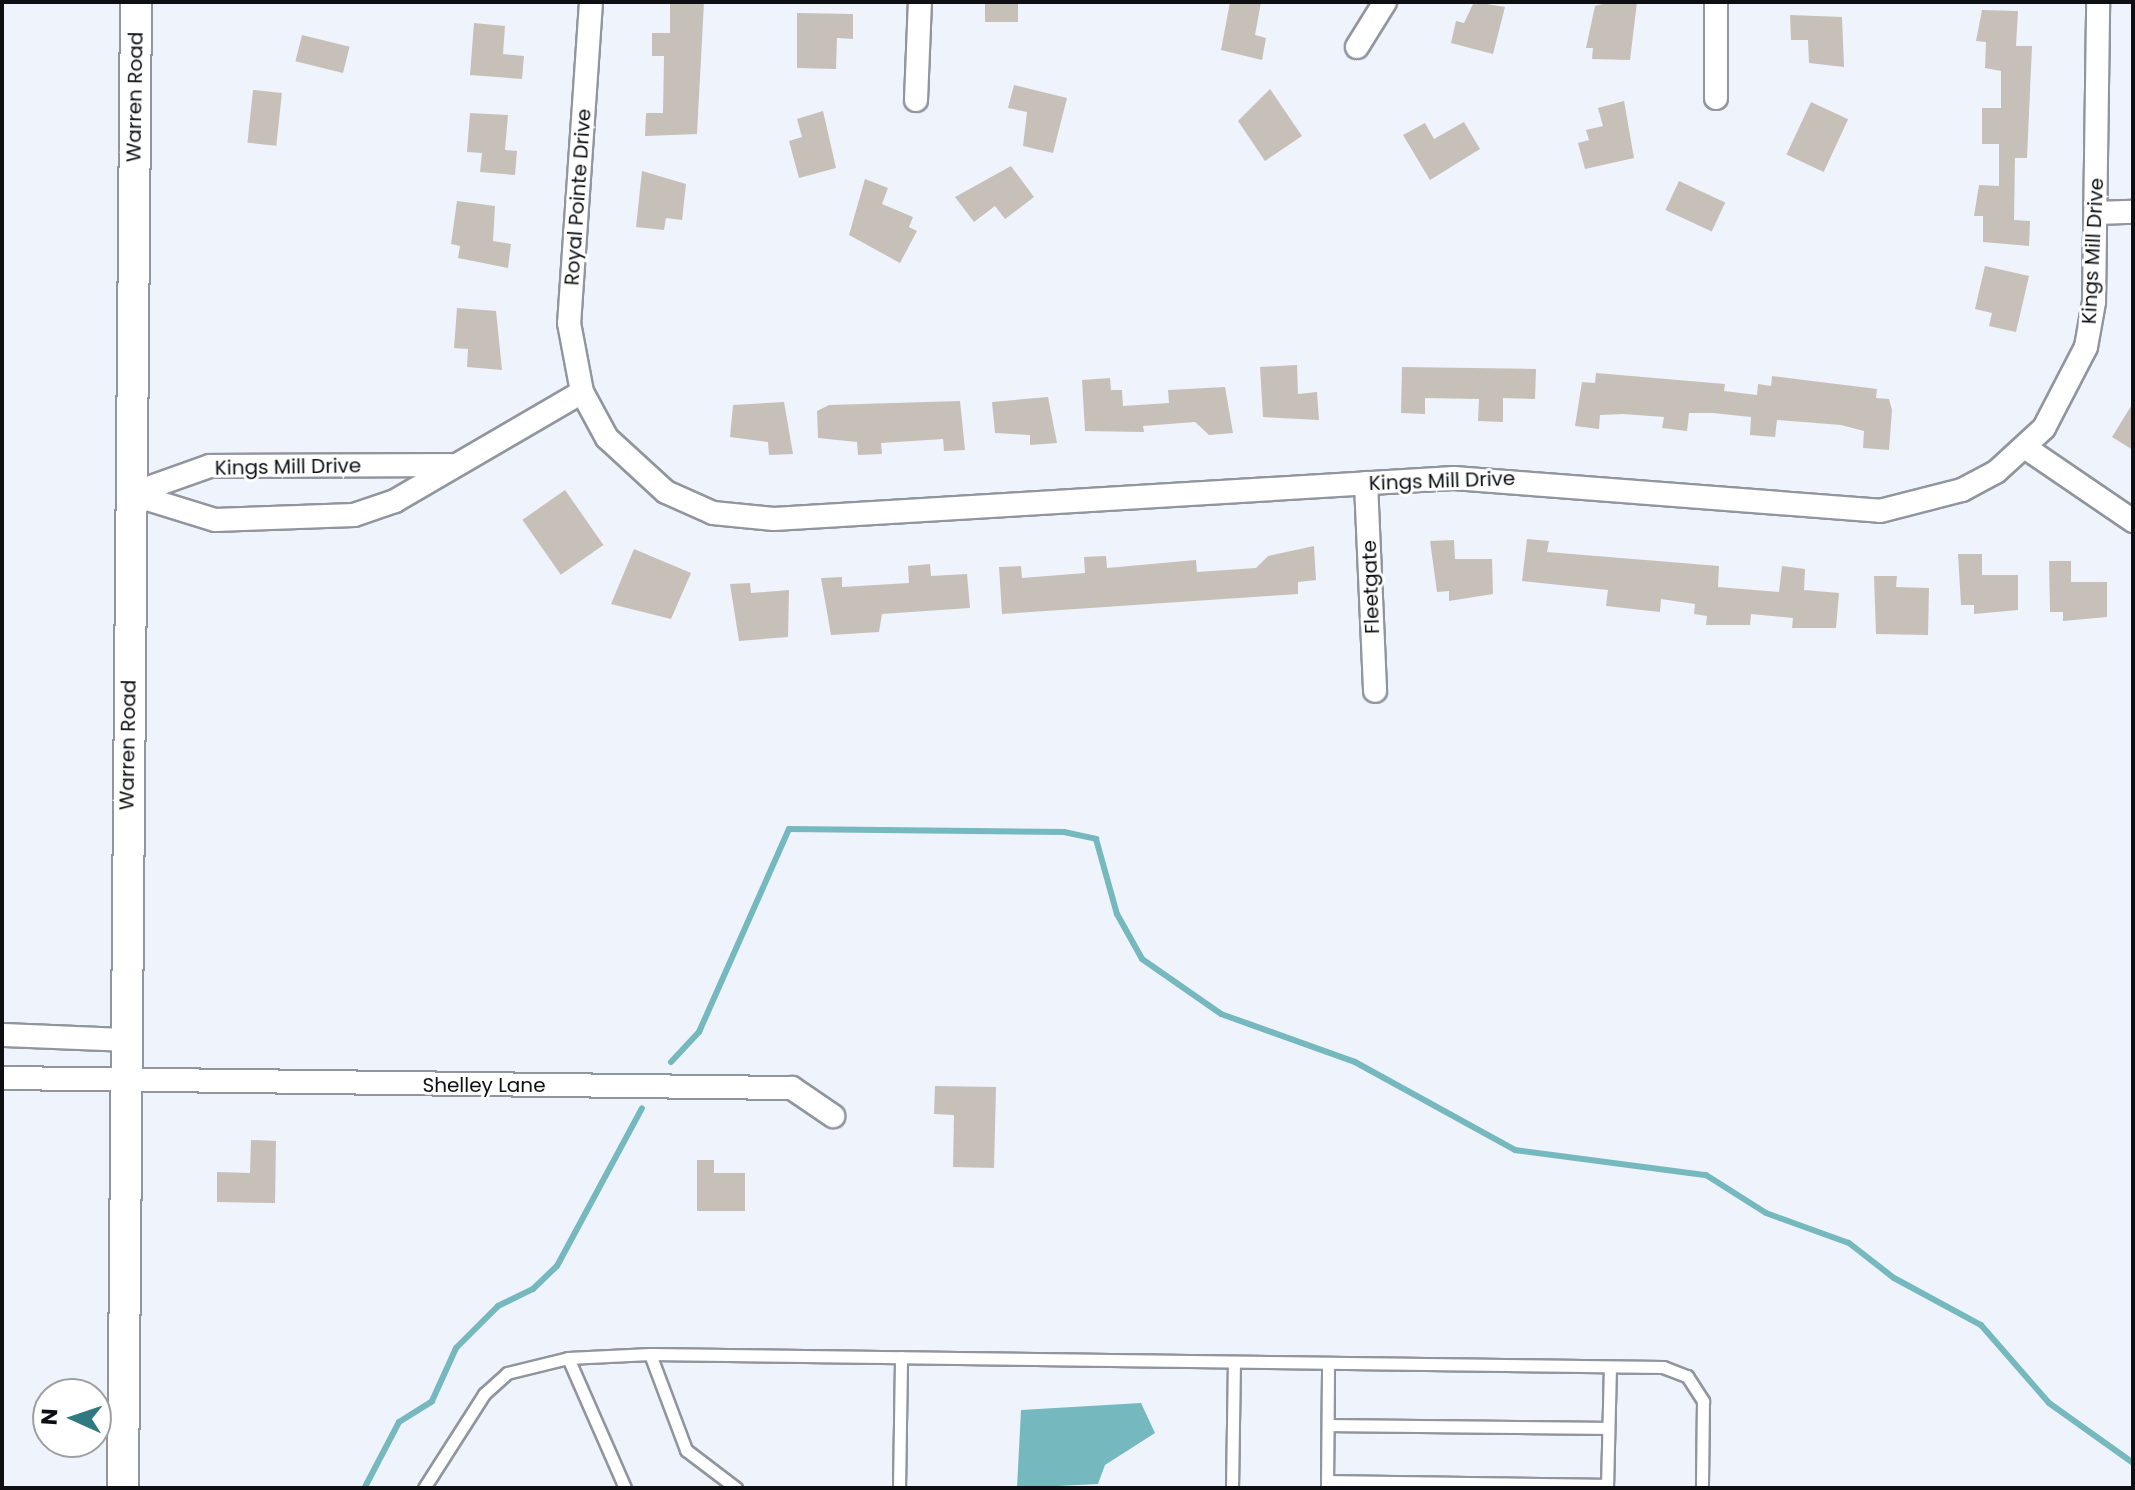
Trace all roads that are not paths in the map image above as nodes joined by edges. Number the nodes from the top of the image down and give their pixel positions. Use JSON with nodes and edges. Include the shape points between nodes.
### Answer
{"nodes":[{"id":1,"x":136,"y":2,"type":"edge"},
{"id":2,"x":591,"y":2,"type":"edge"},
{"id":3,"x":920,"y":2,"type":"edge"},
{"id":4,"x":1385,"y":2,"type":"edge"},
{"id":5,"x":1716,"y":2,"type":"edge"},
{"id":6,"x":2098,"y":2,"type":"edge"},
{"id":7,"x":1357,"y":47,"type":"dead end"},
{"id":8,"x":1716,"y":98,"type":"dead end"},
{"id":9,"x":916,"y":100,"type":"dead end"},
{"id":10,"x":2133,"y":212,"type":"edge"},
{"id":11,"x":2096,"y":213,"type":"junction"},
{"id":12,"x":582,"y":392,"type":"junction"},
{"id":13,"x":2026,"y":448,"type":"junction"},
{"id":14,"x":451,"y":465,"type":"junction"},
{"id":15,"x":1366,"y":483,"type":"junction"},
{"id":16,"x":131,"y":494,"type":"junction"},
{"id":17,"x":2133,"y":521,"type":"edge"},
{"id":18,"x":1375,"y":691,"type":"dead end"},
{"id":19,"x":2,"y":1035,"type":"edge"},
{"id":20,"x":125,"y":1040,"type":"junction"},
{"id":21,"x":2,"y":1078,"type":"edge"},
{"id":22,"x":125,"y":1082,"type":"junction"},
{"id":23,"x":833,"y":1116,"type":"dead end"},
{"id":24,"x":650,"y":1354,"type":"junction"},
{"id":25,"x":901,"y":1357,"type":"junction"},
{"id":26,"x":568,"y":1358,"type":"junction"},
{"id":27,"x":1234,"y":1362,"type":"junction"},
{"id":28,"x":1328,"y":1363,"type":"junction"},
{"id":29,"x":1610,"y":1367,"type":"junction"},
{"id":30,"x":1328,"y":1425,"type":"junction"},
{"id":31,"x":1608,"y":1428,"type":"junction"},
{"id":32,"x":1327,"y":1484,"type":"edge"},
{"id":33,"x":1607,"y":1486,"type":"edge"},
{"id":34,"x":123,"y":1488,"type":"edge"},
{"id":35,"x":424,"y":1488,"type":"edge"},
{"id":36,"x":625,"y":1488,"type":"edge"},
{"id":37,"x":736,"y":1488,"type":"edge"},
{"id":38,"x":899,"y":1488,"type":"edge"},
{"id":39,"x":1232,"y":1488,"type":"edge"},
{"id":40,"x":1702,"y":1488,"type":"edge"}],
"edges":[{"from":1,"to":16,"type":"street","name":"Warren Road"},
{"from":2,"to":12,"type":"street","name":"Royal Pointe Drive","via":[[569,323]]},
{"from":3,"to":9,"type":"street"},
{"from":4,"to":7,"type":"street"},
{"from":5,"to":8,"type":"street"},
{"from":6,"to":11,"type":"street","name":"Kings Mill Drive"},
{"from":10,"to":11,"type":"street"},
{"from":11,"to":13,"type":"street","name":"Kings Mill Drive","via":[[2086,347],[2062,403]]},
{"from":12,"to":14,"type":"street","name":"Kings Mill Drive"},
{"from":12,"to":15,"type":"street","name":"Kings Mill Drive","via":[[607,438],[642,475],[688,504],[740,518]]},
{"from":13,"to":15,"type":"street","name":"Kings Mill Drive","via":[[1962,490],[1880,511],[1535,479]]},
{"from":13,"to":17,"type":"street"},
{"from":14,"to":16,"type":"street","name":"Kings Mill Drive","via":[[210,466]]},
{"from":14,"to":16,"type":"street","name":"Kings Mill Drive","via":[[395,501],[354,515],[215,520]]},
{"from":15,"to":18,"type":"street","name":"Fleetgate"},
{"from":16,"to":20,"type":"street","name":"Warren Road"},
{"from":19,"to":20,"type":"street"},
{"from":20,"to":22,"type":"street","name":"Warren Road"},
{"from":21,"to":22,"type":"street","name":"Shelley Lane"},
{"from":22,"to":23,"type":"street","name":"Shelley Lane","via":[[792,1088]]},
{"from":22,"to":34,"type":"street","name":"Warren Road"},
{"from":24,"to":25,"type":"lane"},
{"from":24,"to":26,"type":"lane"},
{"from":24,"to":37,"type":"lane","via":[[686,1450]]},
{"from":25,"to":27,"type":"lane"},
{"from":25,"to":38,"type":"lane"},
{"from":26,"to":35,"type":"lane","via":[[495,1382]]},
{"from":26,"to":36,"type":"lane"},
{"from":27,"to":28,"type":"lane"},
{"from":27,"to":39,"type":"lane"},
{"from":28,"to":29,"type":"lane"},
{"from":28,"to":30,"type":"lane"},
{"from":29,"to":31,"type":"lane"},
{"from":29,"to":40,"type":"lane","via":[[1676,1370],[1697,1386]]},
{"from":30,"to":31,"type":"lane"},
{"from":30,"to":32,"type":"lane"},
{"from":31,"to":33,"type":"lane"},
{"from":32,"to":33,"type":"lane"}]}
